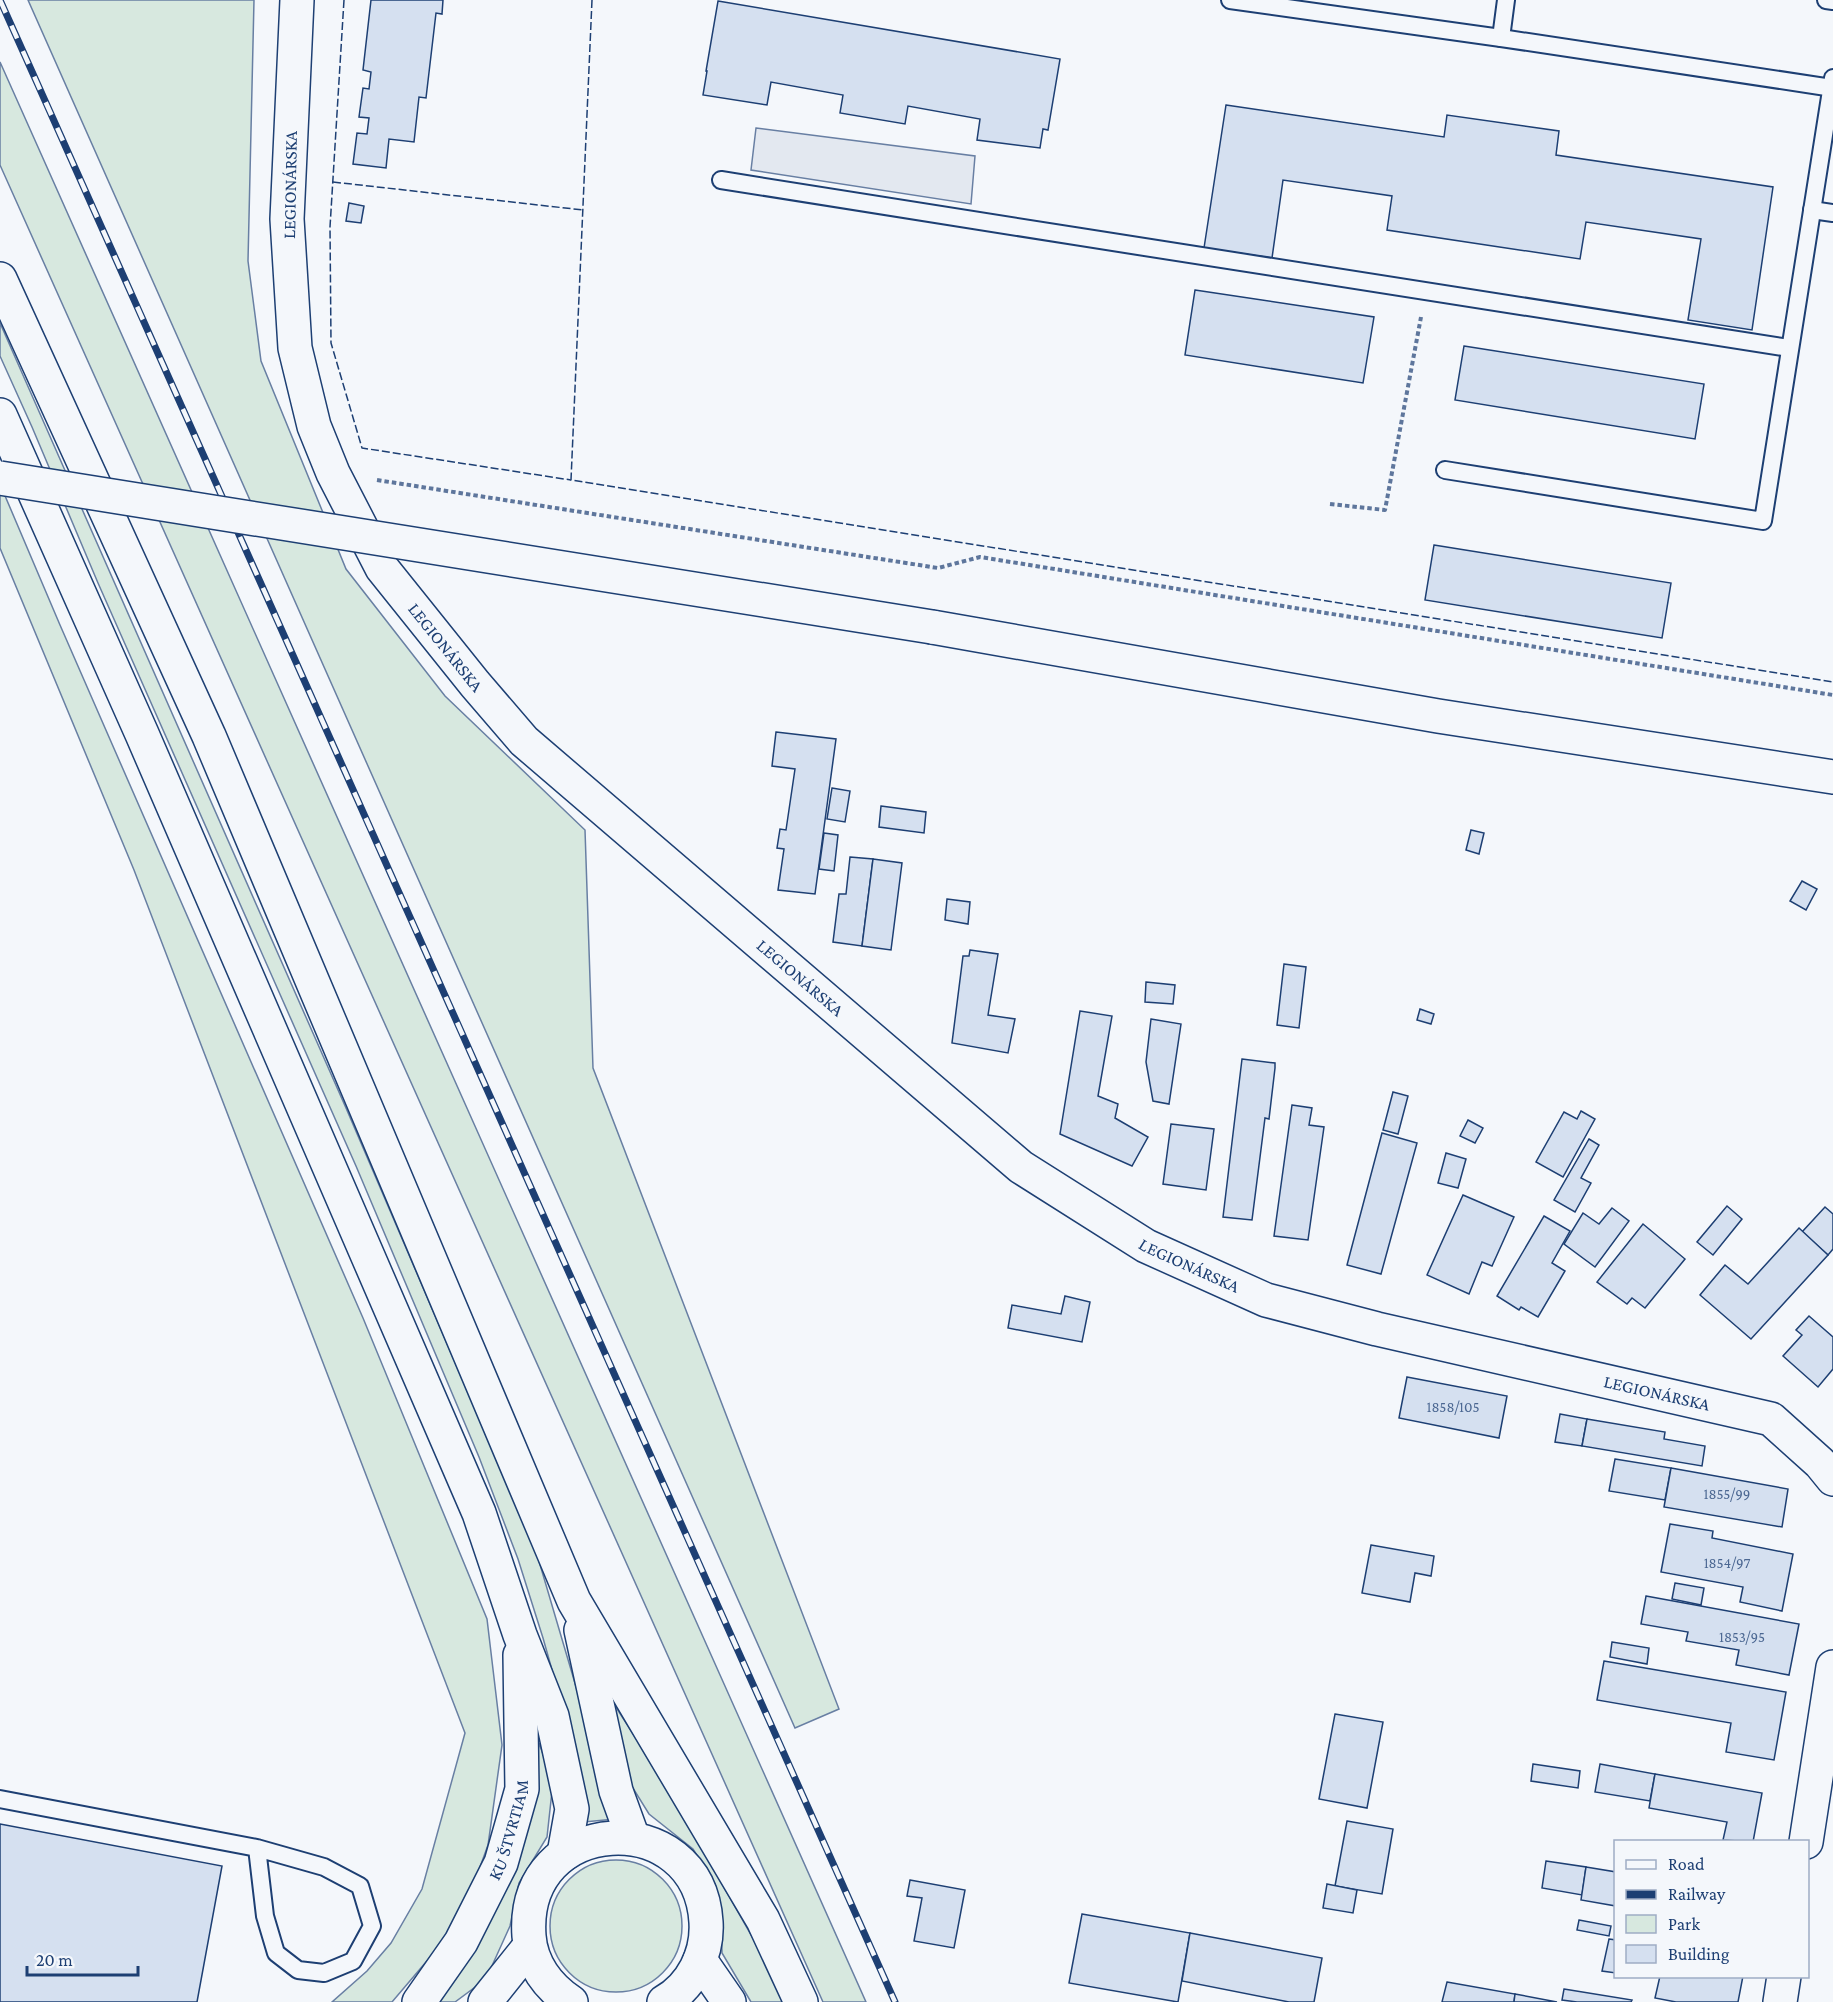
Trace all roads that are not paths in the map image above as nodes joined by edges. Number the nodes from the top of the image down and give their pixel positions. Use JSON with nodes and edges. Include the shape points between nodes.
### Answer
{"nodes":[{"id":1,"x":297,"y":0,"type":"edge"},
{"id":2,"x":1230,"y":0,"type":"edge"},
{"id":3,"x":1506,"y":0,"type":"edge"},
{"id":4,"x":1826,"y":0,"type":"edge"},
{"id":5,"x":1833,"y":1,"type":"edge"},
{"id":6,"x":1501,"y":38,"type":"junction"},
{"id":7,"x":1833,"y":85,"type":"edge"},
{"id":8,"x":721,"y":180,"type":"dead end"},
{"id":9,"x":1812,"y":210,"type":"junction"},
{"id":10,"x":1833,"y":213,"type":"edge"},
{"id":11,"x":0,"y":279,"type":"edge"},
{"id":12,"x":1790,"y":348,"type":"junction"},
{"id":13,"x":0,"y":415,"type":"edge"},
{"id":14,"x":1445,"y":470,"type":"dead end"},
{"id":15,"x":0,"y":478,"type":"edge"},
{"id":16,"x":1833,"y":777,"type":"edge"},
{"id":17,"x":1833,"y":1479,"type":"edge"},
{"id":18,"x":574,"y":1601,"type":"junction"},
{"id":19,"x":520,"y":1635,"type":"junction"},
{"id":20,"x":1833,"y":1667,"type":"edge"},
{"id":21,"x":0,"y":1798,"type":"edge"},
{"id":22,"x":633,"y":1838,"type":"junction"},
{"id":23,"x":1806,"y":1840,"type":"edge"},
{"id":24,"x":257,"y":1848,"type":"junction"},
{"id":25,"x":564,"y":1854,"type":"junction"},
{"id":26,"x":530,"y":1947,"type":"junction"},
{"id":27,"x":700,"y":1960,"type":"junction"},
{"id":28,"x":1784,"y":1978,"type":"edge"},
{"id":29,"x":419,"y":2002,"type":"edge"},
{"id":30,"x":485,"y":2002,"type":"edge"},
{"id":31,"x":571,"y":2002,"type":"edge"},
{"id":32,"x":664,"y":2002,"type":"edge"},
{"id":33,"x":729,"y":2002,"type":"edge"},
{"id":34,"x":801,"y":2002,"type":"edge"},
{"id":35,"x":1780,"y":2002,"type":"edge"}],
"edges":[{"from":1,"to":17,"type":"main road","name":"LEGIONÁRSKA","via":[[287,219],[295,348],[314,426],[333,473],[382,568],[524,741],[1021,1167],[1146,1246],[1266,1300],[1771,1419],[1820,1462]]},
{"from":2,"to":6,"type":"lane"},
{"from":3,"to":6,"type":"lane"},
{"from":4,"to":5,"type":"lane"},
{"from":6,"to":7,"type":"lane"},
{"from":7,"to":9,"type":"lane"},
{"from":8,"to":12,"type":"lane"},
{"from":9,"to":10,"type":"lane"},
{"from":9,"to":12,"type":"lane"},
{"from":11,"to":18,"type":"main road","via":[[209,736]]},
{"from":12,"to":14,"type":"lane","via":[[1763,521]]},
{"from":13,"to":19,"type":"main road","via":[[479,1513]]},
{"from":15,"to":16,"type":"main road","bridge":true,"via":[[932,627],[1438,716]]},
{"from":18,"to":22,"type":"main road","via":[[616,1791]]},
{"from":18,"to":34,"type":"main road","via":[[763,1920]]},
{"from":19,"to":25,"type":"main road","via":[[552,1716],[572,1809]]},
{"from":19,"to":29,"type":"main road","name":"KU ŠTVRTIAM","via":[[522,1789],[501,1863],[461,1942]]},
{"from":20,"to":23,"type":"main road"},
{"from":21,"to":24,"type":"lane"},
{"from":22,"to":25,"type":"main road","via":[[585,1842]]},
{"from":22,"to":27,"type":"main road","via":[[658,1846],[680,1862],[696,1883],[705,1907],[706,1934]]},
{"from":24,"to":24,"type":"lane","via":[[264,1916],[276,1953],[298,1970],[324,1973],[353,1961],[372,1926],[360,1886],[324,1867]]},
{"from":25,"to":26,"type":"main road","via":[[546,1872],[533,1894],[528,1918]]},
{"from":26,"to":30,"type":"main road"},
{"from":26,"to":31,"type":"main road","via":[[540,1972],[557,1994]]},
{"from":27,"to":32,"type":"main road","via":[[689,1980]]},
{"from":27,"to":33,"type":"main road"},
{"from":28,"to":35,"type":"main road"}]}
